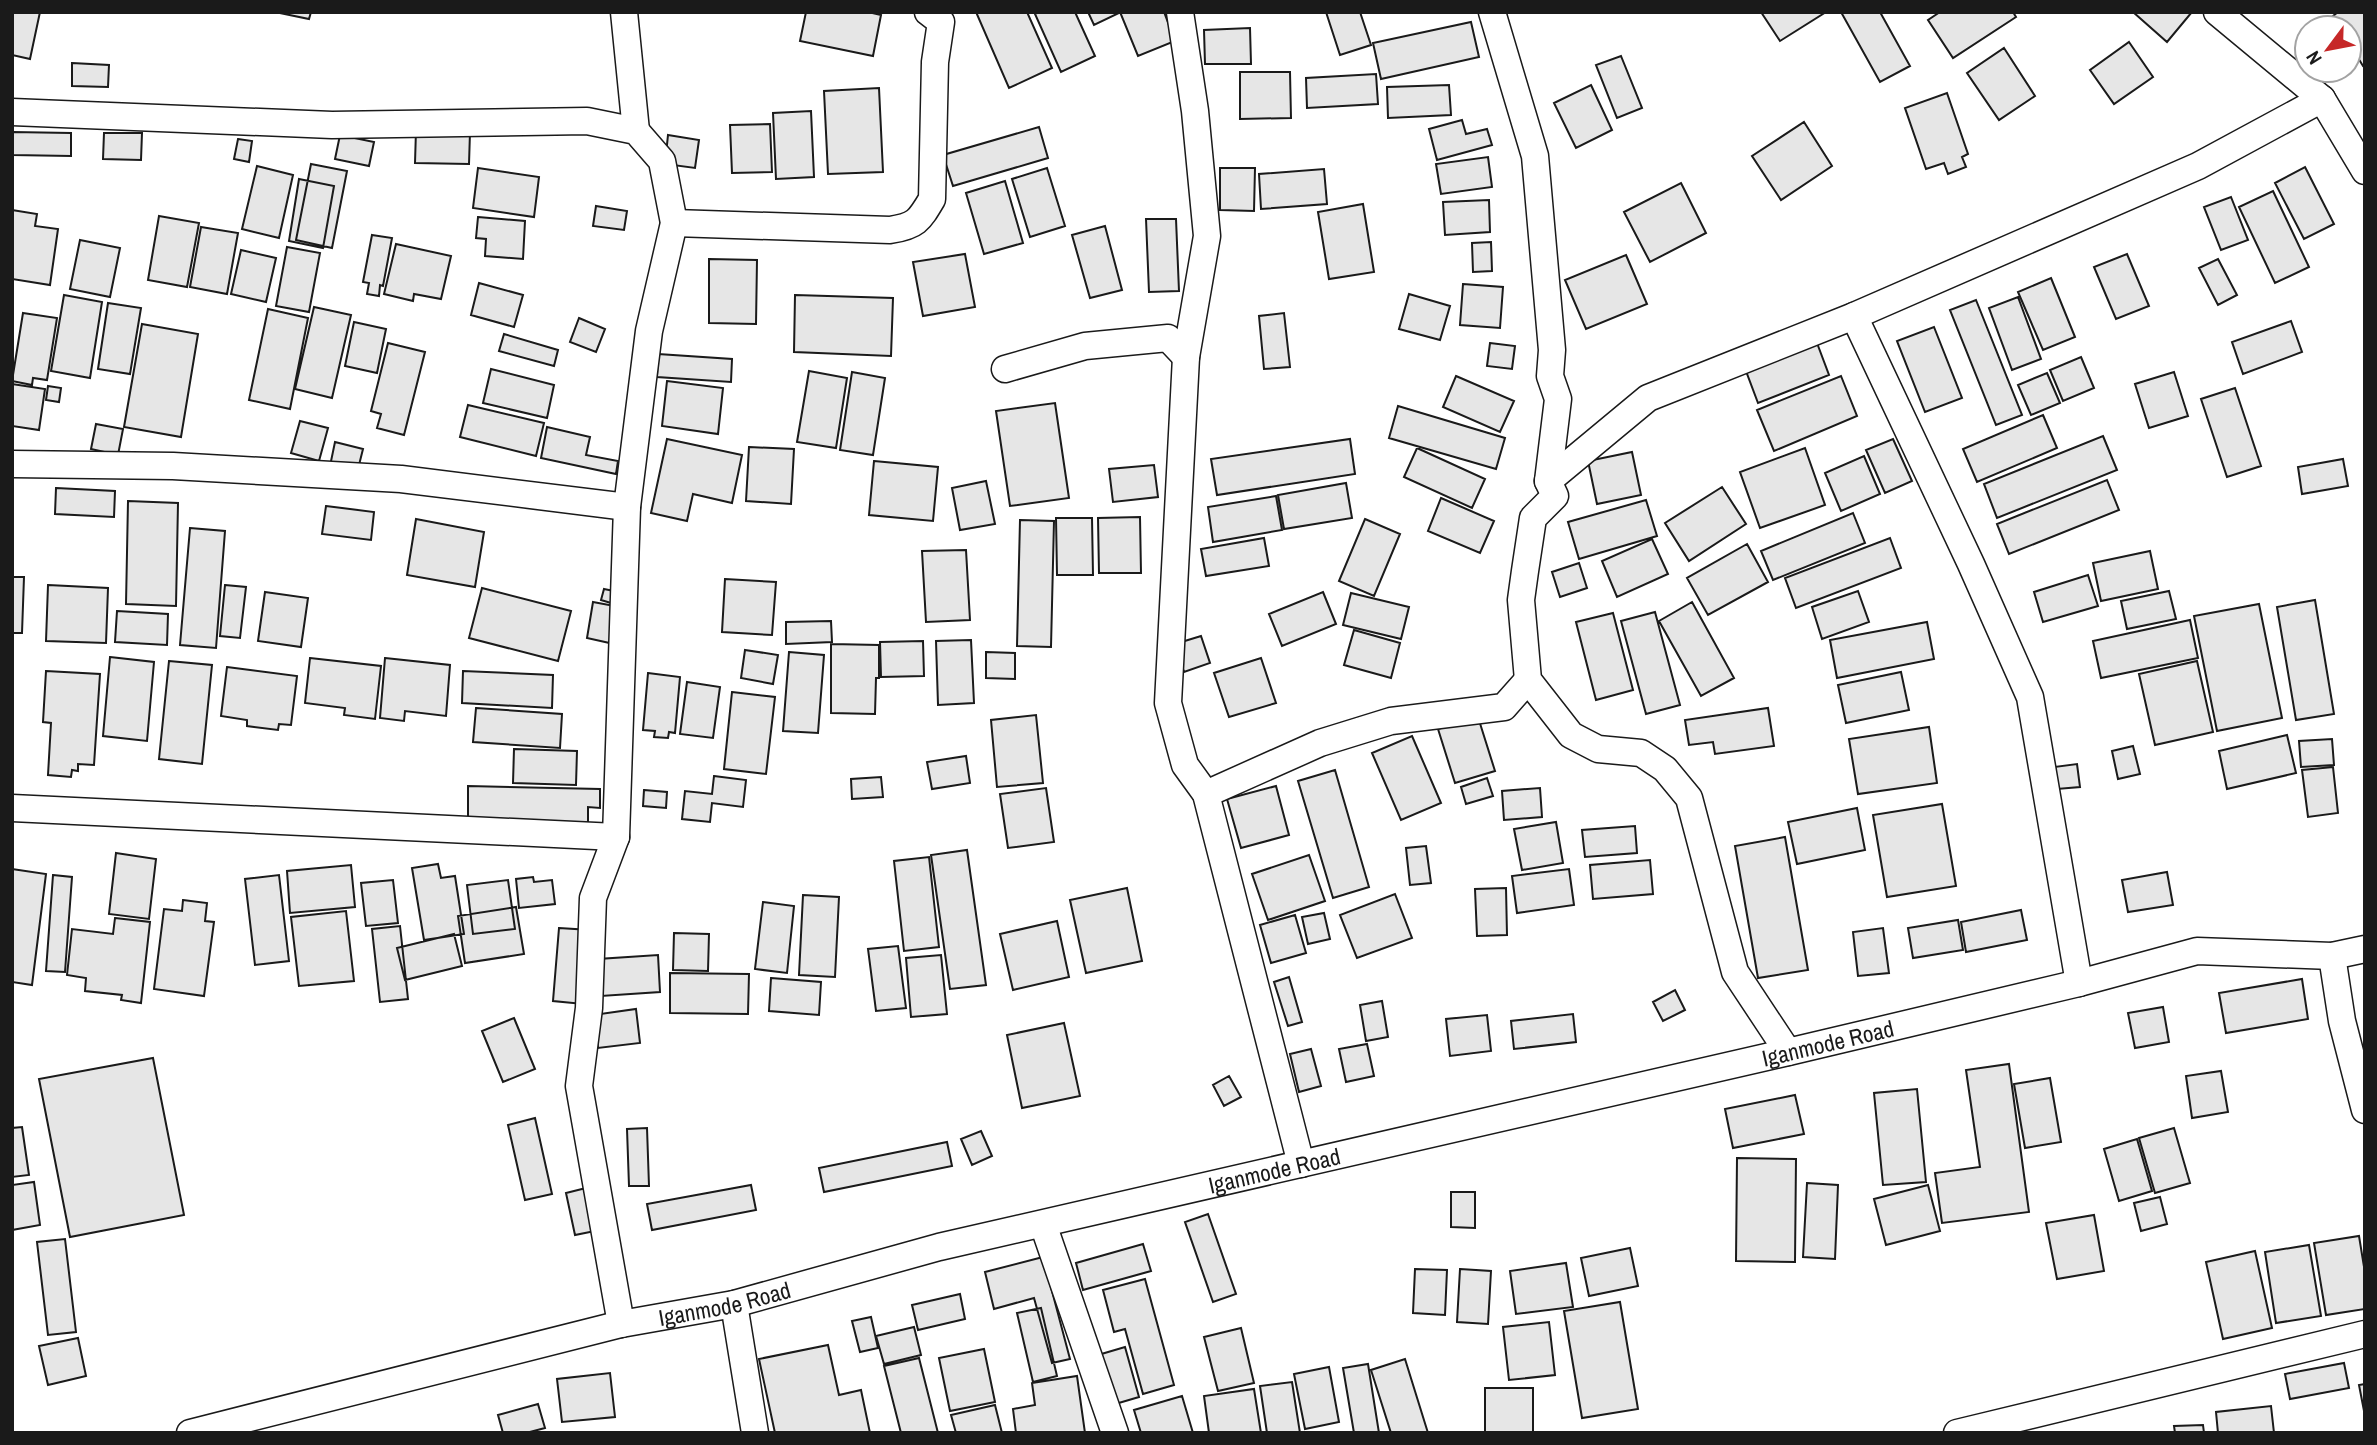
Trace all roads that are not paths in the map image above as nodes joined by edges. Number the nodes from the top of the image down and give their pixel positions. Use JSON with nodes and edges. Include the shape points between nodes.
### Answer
{"nodes":[{"id":1,"x":624,"y":12,"type":"edge"},
{"id":2,"x":928,"y":12,"type":"edge"},
{"id":3,"x":1180,"y":12,"type":"edge"},
{"id":4,"x":1492,"y":12,"type":"edge"},
{"id":5,"x":2217,"y":12,"type":"edge"},
{"id":6,"x":2322,"y":99,"type":"junction"},
{"id":7,"x":12,"y":112,"type":"edge"},
{"id":8,"x":636,"y":131,"type":"junction"},
{"id":9,"x":2365,"y":171,"type":"edge"},
{"id":10,"x":674,"y":223,"type":"junction"},
{"id":11,"x":1854,"y":316,"type":"junction"},
{"id":12,"x":1186,"y":357,"type":"junction"},
{"id":13,"x":1005,"y":369,"type":"dead end"},
{"id":14,"x":12,"y":464,"type":"edge"},
{"id":15,"x":1548,"y":481,"type":"junction"},
{"id":16,"x":627,"y":508,"type":"junction"},
{"id":17,"x":1528,"y":680,"type":"junction"},
{"id":18,"x":1206,"y":794,"type":"junction"},
{"id":19,"x":12,"y":808,"type":"edge"},
{"id":20,"x":616,"y":837,"type":"junction"},
{"id":21,"x":2365,"y":949,"type":"edge"},
{"id":22,"x":2332,"y":957,"type":"junction"},
{"id":23,"x":2079,"y":983,"type":"junction"},
{"id":24,"x":1788,"y":1052,"type":"junction"},
{"id":25,"x":2365,"y":1110,"type":"edge"},
{"id":26,"x":1301,"y":1164,"type":"junction"},
{"id":27,"x":1044,"y":1224,"type":"junction"},
{"id":28,"x":734,"y":1304,"type":"junction"},
{"id":29,"x":621,"y":1324,"type":"junction"},
{"id":30,"x":2365,"y":1334,"type":"edge"},
{"id":31,"x":190,"y":1433,"type":"edge"},
{"id":32,"x":755,"y":1433,"type":"edge"},
{"id":33,"x":1115,"y":1433,"type":"edge"},
{"id":34,"x":1957,"y":1433,"type":"edge"}],
"edges":[{"from":1,"to":8,"type":"street"},
{"from":2,"to":10,"type":"street","via":[[941,22],[935,62],[932,199],[909,227]]},
{"from":3,"to":12,"type":"street","via":[[1207,236]]},
{"from":4,"to":15,"type":"street","via":[[1535,156],[1552,350],[1549,376],[1558,399]]},
{"from":5,"to":6,"type":"street"},
{"from":6,"to":9,"type":"street"},
{"from":6,"to":11,"type":"street","via":[[2198,166]]},
{"from":7,"to":8,"type":"street","via":[[332,125],[587,121]]},
{"from":8,"to":10,"type":"street","via":[[662,161]]},
{"from":10,"to":16,"type":"street","via":[[649,331]]},
{"from":11,"to":15,"type":"street","via":[[1648,398]]},
{"from":11,"to":23,"type":"street","via":[[2030,696]]},
{"from":12,"to":13,"type":"street","via":[[1168,338],[1085,346]]},
{"from":12,"to":18,"type":"street","via":[[1168,703],[1185,765]]},
{"from":14,"to":16,"type":"street","via":[[173,466],[401,479]]},
{"from":15,"to":17,"type":"street","via":[[1555,496],[1533,517],[1521,600]]},
{"from":16,"to":20,"type":"street"},
{"from":17,"to":18,"type":"street","via":[[1504,707],[1391,720],[1320,743]]},
{"from":17,"to":24,"type":"street","via":[[1571,735],[1598,749],[1641,753],[1665,769],[1689,798],[1735,972]]},
{"from":18,"to":26,"type":"street"},
{"from":19,"to":20,"type":"street"},
{"from":20,"to":29,"type":"street","via":[[593,898],[589,1008],[579,1086]]},
{"from":21,"to":22,"type":"street","name":"Iganmode Road"},
{"from":22,"to":23,"type":"street","name":"Iganmode Road","via":[[2197,950]]},
{"from":22,"to":25,"type":"street","via":[[2342,1021]]},
{"from":23,"to":24,"type":"street","name":"Iganmode Road"},
{"from":24,"to":26,"type":"street","name":"Iganmode Road"},
{"from":26,"to":27,"type":"street","name":"Iganmode Road"},
{"from":27,"to":28,"type":"street","name":"Iganmode Road","via":[[939,1247]]},
{"from":27,"to":33,"type":"street"},
{"from":28,"to":29,"type":"street","name":"Iganmode Road"},
{"from":28,"to":32,"type":"street"},
{"from":29,"to":31,"type":"street","name":"Iganmode Road"},
{"from":30,"to":34,"type":"street"}]}
